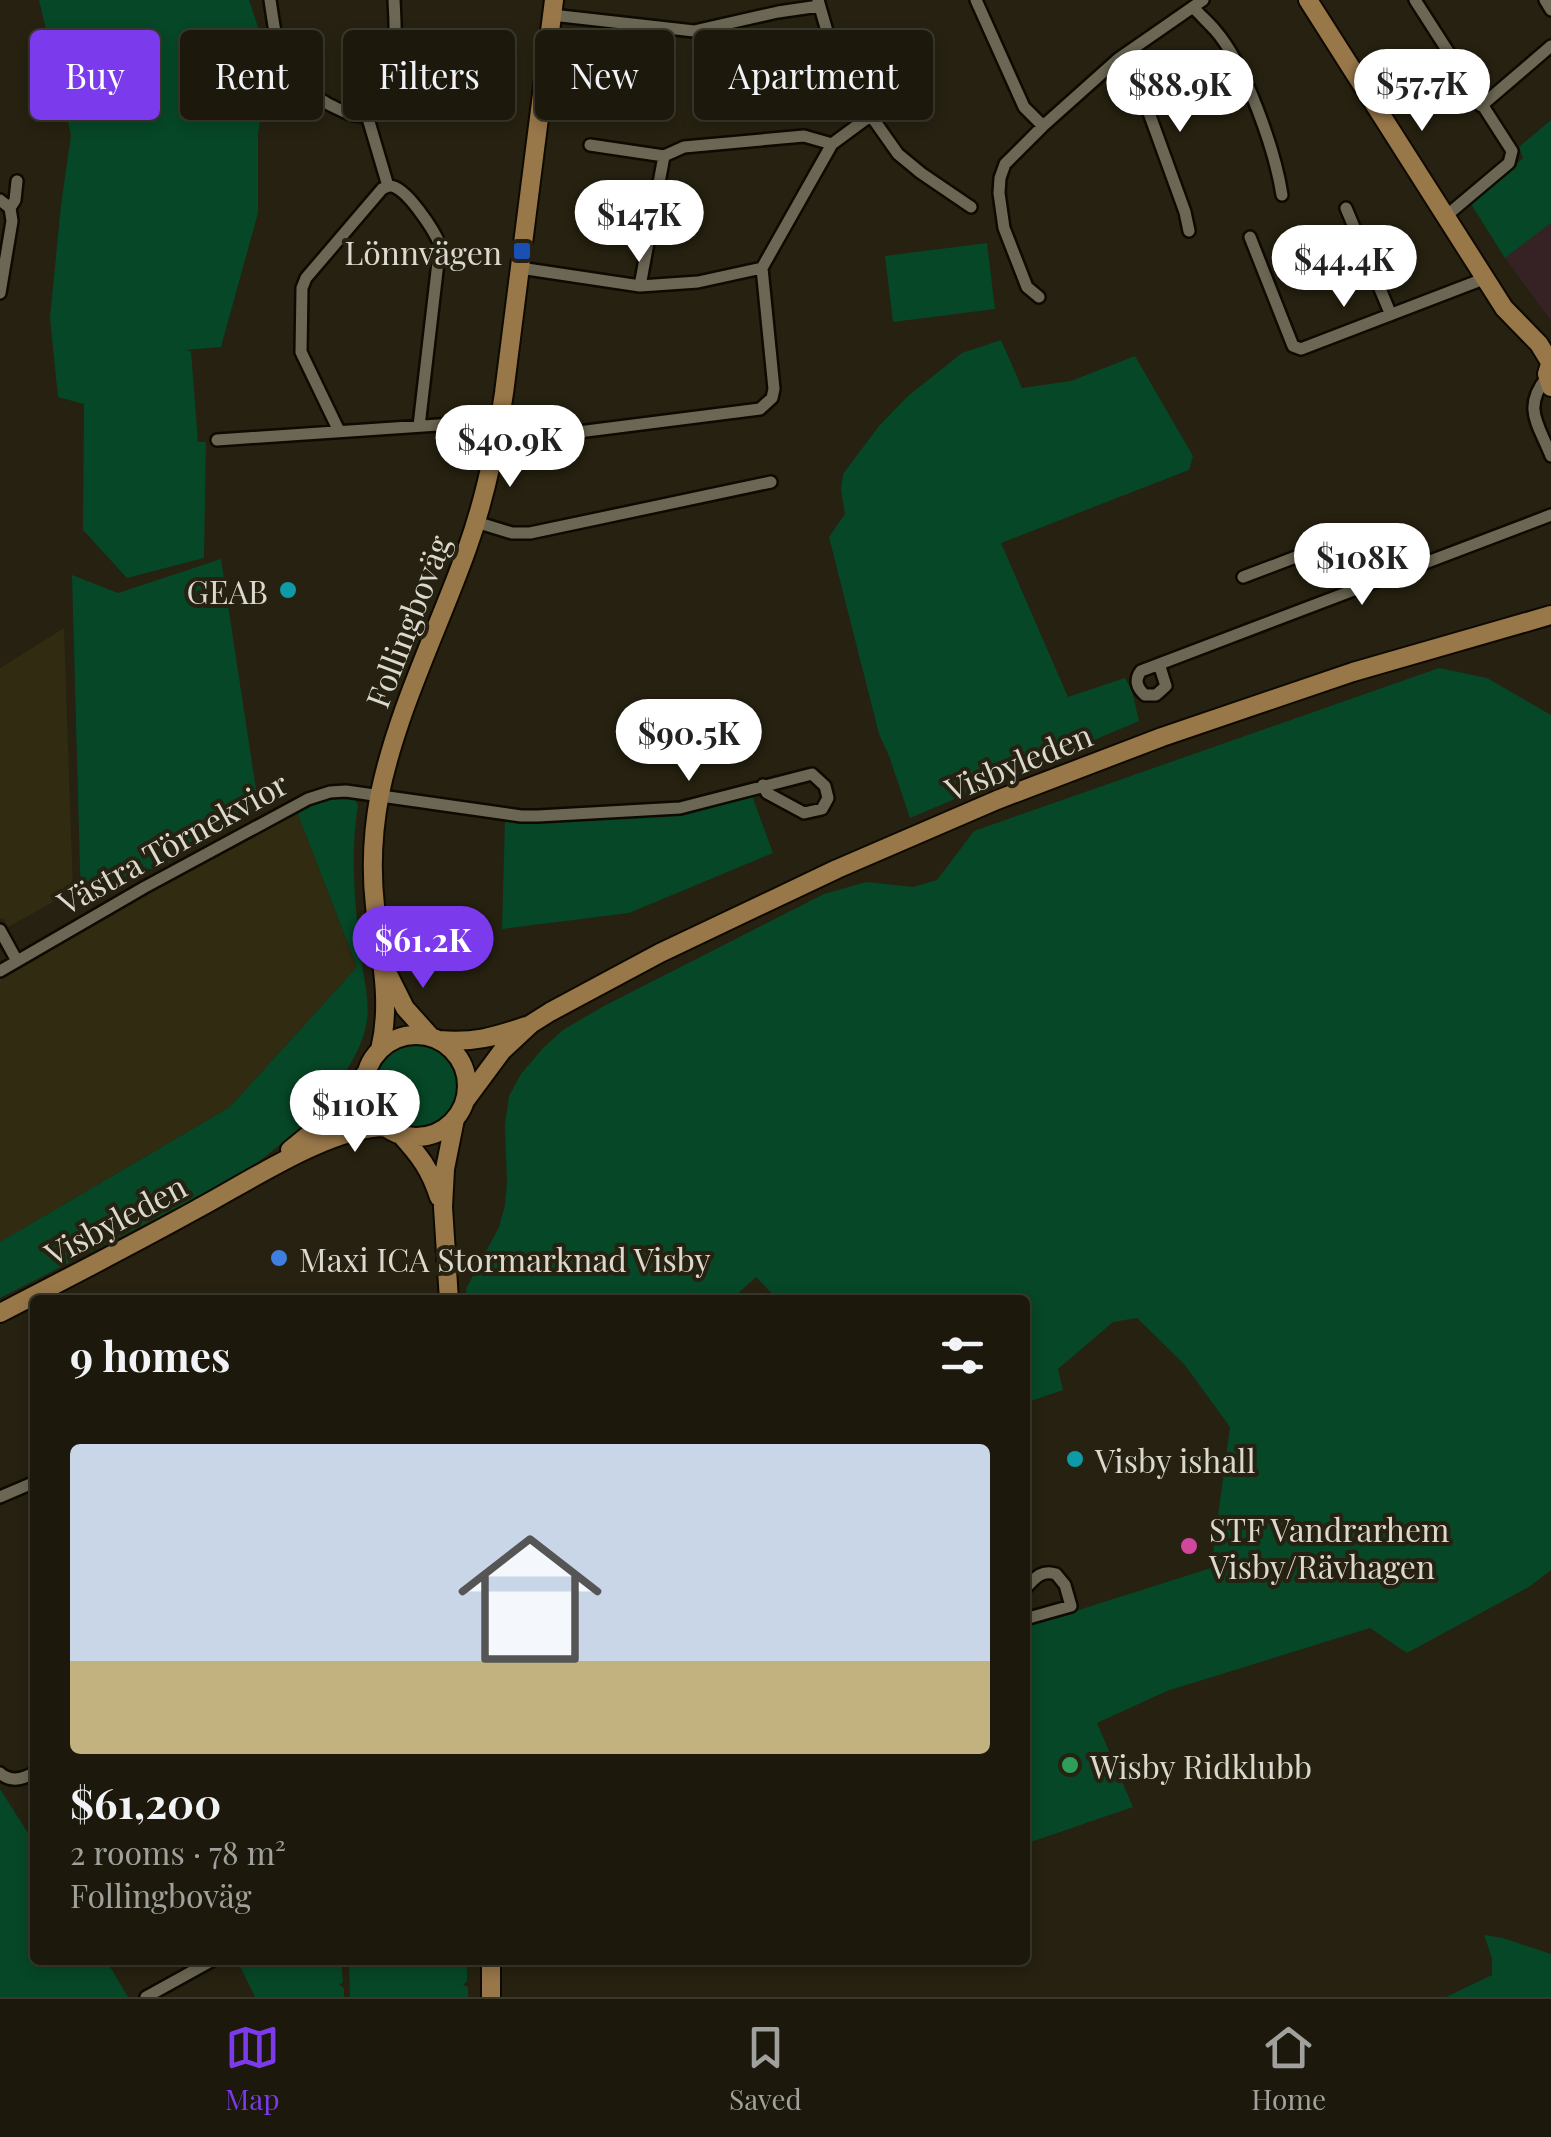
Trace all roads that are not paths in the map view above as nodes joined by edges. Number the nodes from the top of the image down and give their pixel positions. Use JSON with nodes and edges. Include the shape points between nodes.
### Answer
{"nodes":[{"id":1,"x":270,"y":0,"type":"edge"},
{"id":2,"x":394,"y":0,"type":"edge"},
{"id":3,"x":976,"y":0,"type":"edge"},
{"id":4,"x":1308,"y":0,"type":"edge"},
{"id":5,"x":1415,"y":0,"type":"edge"},
{"id":6,"x":1545,"y":0,"type":"edge"},
{"id":7,"x":818,"y":3,"type":"edge"},
{"id":8,"x":1198,"y":4,"type":"edge"},
{"id":9,"x":553,"y":8,"type":"edge"},
{"id":10,"x":1551,"y":10,"type":"edge"},
{"id":11,"x":395,"y":30,"type":"edge"},
{"id":12,"x":826,"y":30,"type":"edge"},
{"id":13,"x":1551,"y":46,"type":"edge"},
{"id":14,"x":1118,"y":59,"type":"junction"},
{"id":15,"x":1481,"y":106,"type":"junction"},
{"id":16,"x":343,"y":110,"type":"edge"},
{"id":17,"x":369,"y":120,"type":"edge"},
{"id":18,"x":865,"y":120,"type":"edge"},
{"id":19,"x":873,"y":120,"type":"edge"},
{"id":20,"x":1044,"y":126,"type":"junction"},
{"id":21,"x":832,"y":144,"type":"junction"},
{"id":22,"x":590,"y":145,"type":"dead end"},
{"id":23,"x":664,"y":156,"type":"junction"},
{"id":24,"x":16,"y":182,"type":"dead end"},
{"id":25,"x":388,"y":186,"type":"junction"},
{"id":26,"x":1282,"y":195,"type":"dead end"},
{"id":27,"x":5,"y":204,"type":"edge"},
{"id":28,"x":971,"y":207,"type":"dead end"},
{"id":29,"x":1346,"y":208,"type":"dead end"},
{"id":30,"x":1446,"y":216,"type":"junction"},
{"id":31,"x":1189,"y":231,"type":"dead end"},
{"id":32,"x":1250,"y":237,"type":"dead end"},
{"id":33,"x":520,"y":268,"type":"junction"},
{"id":34,"x":762,"y":268,"type":"junction"},
{"id":35,"x":1486,"y":278,"type":"junction"},
{"id":36,"x":640,"y":286,"type":"junction"},
{"id":37,"x":0,"y":293,"type":"edge"},
{"id":38,"x":1496,"y":295,"type":"junction"},
{"id":39,"x":1039,"y":297,"type":"dead end"},
{"id":40,"x":1391,"y":315,"type":"junction"},
{"id":41,"x":1551,"y":342,"type":"edge"},
{"id":42,"x":1550,"y":376,"type":"edge"},
{"id":43,"x":419,"y":426,"type":"junction"},
{"id":44,"x":339,"y":431,"type":"junction"},
{"id":45,"x":498,"y":434,"type":"junction"},
{"id":46,"x":217,"y":440,"type":"dead end"},
{"id":47,"x":1551,"y":456,"type":"edge"},
{"id":48,"x":771,"y":482,"type":"dead end"},
{"id":49,"x":1551,"y":515,"type":"edge"},
{"id":50,"x":476,"y":522,"type":"junction"},
{"id":51,"x":1301,"y":555,"type":"dead end"},
{"id":52,"x":1242,"y":578,"type":"dead end"},
{"id":53,"x":1551,"y":615,"type":"edge"},
{"id":54,"x":1159,"y":664,"type":"dead end"},
{"id":55,"x":763,"y":785,"type":"junction"},
{"id":56,"x":379,"y":796,"type":"junction"},
{"id":57,"x":0,"y":930,"type":"edge"},
{"id":58,"x":17,"y":960,"type":"junction"},
{"id":59,"x":384,"y":967,"type":"junction"},
{"id":60,"x":0,"y":971,"type":"edge"},
{"id":61,"x":531,"y":1024,"type":"junction"},
{"id":62,"x":435,"y":1039,"type":"junction"},
{"id":63,"x":380,"y":1050,"type":"junction"},
{"id":64,"x":367,"y":1073,"type":"junction"},
{"id":65,"x":465,"y":1101,"type":"junction"},
{"id":66,"x":455,"y":1118,"type":"junction"},
{"id":67,"x":393,"y":1130,"type":"junction"},
{"id":68,"x":257,"y":1175,"type":"junction"},
{"id":69,"x":442,"y":1207,"type":"junction"},
{"id":70,"x":35,"y":1295,"type":"edge"},
{"id":71,"x":449,"y":1295,"type":"edge"},
{"id":72,"x":30,"y":1297,"type":"edge"},
{"id":73,"x":0,"y":1313,"type":"edge"},
{"id":74,"x":30,"y":1484,"type":"edge"},
{"id":75,"x":0,"y":1497,"type":"edge"},
{"id":76,"x":1030,"y":1585,"type":"edge"},
{"id":77,"x":1030,"y":1618,"type":"edge"},
{"id":78,"x":0,"y":1774,"type":"edge"},
{"id":79,"x":30,"y":1774,"type":"edge"},
{"id":80,"x":205,"y":1965,"type":"edge"},
{"id":81,"x":491,"y":1965,"type":"edge"},
{"id":82,"x":146,"y":1997,"type":"edge"},
{"id":83,"x":491,"y":1997,"type":"edge"}],
"edges":[{"from":1,"to":16,"type":"street","via":[[287,70]]},
{"from":2,"to":11,"type":"street"},
{"from":3,"to":20,"type":"street","via":[[1024,107]]},
{"from":4,"to":30,"type":"main road"},
{"from":5,"to":15,"type":"street"},
{"from":6,"to":10,"type":"street"},
{"from":7,"to":9,"type":"street","via":[[694,31]]},
{"from":7,"to":12,"type":"street"},
{"from":8,"to":14,"type":"street"},
{"from":8,"to":26,"type":"street","via":[[1242,74]]},
{"from":9,"to":33,"type":"main road","name":"Follingboväg"},
{"from":13,"to":15,"type":"street"},
{"from":14,"to":20,"type":"street"},
{"from":14,"to":31,"type":"street","via":[[1148,110]]},
{"from":15,"to":30,"type":"street","via":[[1511,159]]},
{"from":17,"to":25,"type":"street"},
{"from":18,"to":21,"type":"street"},
{"from":19,"to":28,"type":"street","via":[[898,154]]},
{"from":20,"to":39,"type":"street","via":[[1005,164],[999,192],[1008,239],[1027,288]]},
{"from":21,"to":23,"type":"street","via":[[804,136],[684,147]]},
{"from":21,"to":34,"type":"street"},
{"from":22,"to":23,"type":"street"},
{"from":23,"to":36,"type":"street"},
{"from":24,"to":27,"type":"street","via":[[15,200]]},
{"from":25,"to":43,"type":"street","via":[[408,196],[440,246]]},
{"from":25,"to":44,"type":"street","via":[[302,288],[301,352]]},
{"from":27,"to":37,"type":"street","via":[[12,220]]},
{"from":29,"to":40,"type":"street"},
{"from":30,"to":35,"type":"main road"},
{"from":32,"to":40,"type":"street","via":[[1296,349]]},
{"from":33,"to":36,"type":"street"},
{"from":33,"to":45,"type":"main road","name":"Follingboväg"},
{"from":34,"to":36,"type":"street"},
{"from":34,"to":45,"type":"street","via":[[774,389],[763,407],[531,438]]},
{"from":35,"to":38,"type":"main road"},
{"from":35,"to":40,"type":"street"},
{"from":38,"to":41,"type":"main road"},
{"from":38,"to":42,"type":"main road","via":[[1544,350]]},
{"from":42,"to":47,"type":"street","via":[[1533,400]]},
{"from":43,"to":44,"type":"street"},
{"from":43,"to":45,"type":"street","via":[[452,424]]},
{"from":44,"to":46,"type":"street"},
{"from":45,"to":50,"type":"main road","name":"Follingboväg"},
{"from":48,"to":50,"type":"street","via":[[530,533]]},
{"from":49,"to":54,"type":"street"},
{"from":50,"to":56,"type":"main road","name":"Follingboväg","via":[[400,721]]},
{"from":51,"to":52,"type":"street"},
{"from":53,"to":61,"type":"main road","name":"Visbyleden","via":[[1244,708],[996,800],[660,953]]},
{"from":55,"to":55,"type":"street","name":"Västra Törnekvior","via":[[804,813],[822,809],[828,798],[812,774]]},
{"from":55,"to":56,"type":"street","name":"Västra Törnekvior","via":[[680,808],[538,816]]},
{"from":56,"to":58,"type":"street","name":"Västra Törnekvior","via":[[339,791],[308,799]]},
{"from":56,"to":59,"type":"main road","name":"Follingboväg","via":[[374,901]]},
{"from":57,"to":58,"type":"street"},
{"from":58,"to":60,"type":"street","name":"Västra Törnekvior"},
{"from":59,"to":62,"type":"main road","name":"Follingboväg","via":[[405,1008]]},
{"from":59,"to":63,"type":"main road","name":"Follingboväg"},
{"from":61,"to":62,"type":"main road","name":"Visbyleden","via":[[482,1040]]},
{"from":61,"to":65,"type":"main road","name":"Visbyleden"},
{"from":62,"to":63,"type":"main road","via":[[407,1036]]},
{"from":62,"to":65,"type":"main road","via":[[463,1066]]},
{"from":63,"to":64,"type":"main road"},
{"from":64,"to":67,"type":"main road","via":[[373,1114]]},
{"from":64,"to":68,"type":"main road","name":"Visbyleden","via":[[327,1120]]},
{"from":65,"to":66,"type":"main road"},
{"from":66,"to":67,"type":"main road","via":[[427,1136]]},
{"from":66,"to":69,"type":"main road"},
{"from":67,"to":68,"type":"main road","name":"Visbyleden","via":[[370,1127],[336,1137]]},
{"from":67,"to":69,"type":"main road","via":[[432,1174]]},
{"from":68,"to":70,"type":"main road","name":"Visbyleden"},
{"from":69,"to":71,"type":"main road"},
{"from":72,"to":73,"type":"main road","name":"Visbyleden"},
{"from":74,"to":75,"type":"street"},
{"from":76,"to":77,"type":"street","via":[[1046,1572],[1056,1574],[1071,1606]]},
{"from":78,"to":79,"type":"street","via":[[16,1780]]},
{"from":80,"to":82,"type":"street"},
{"from":81,"to":83,"type":"main road"}]}
